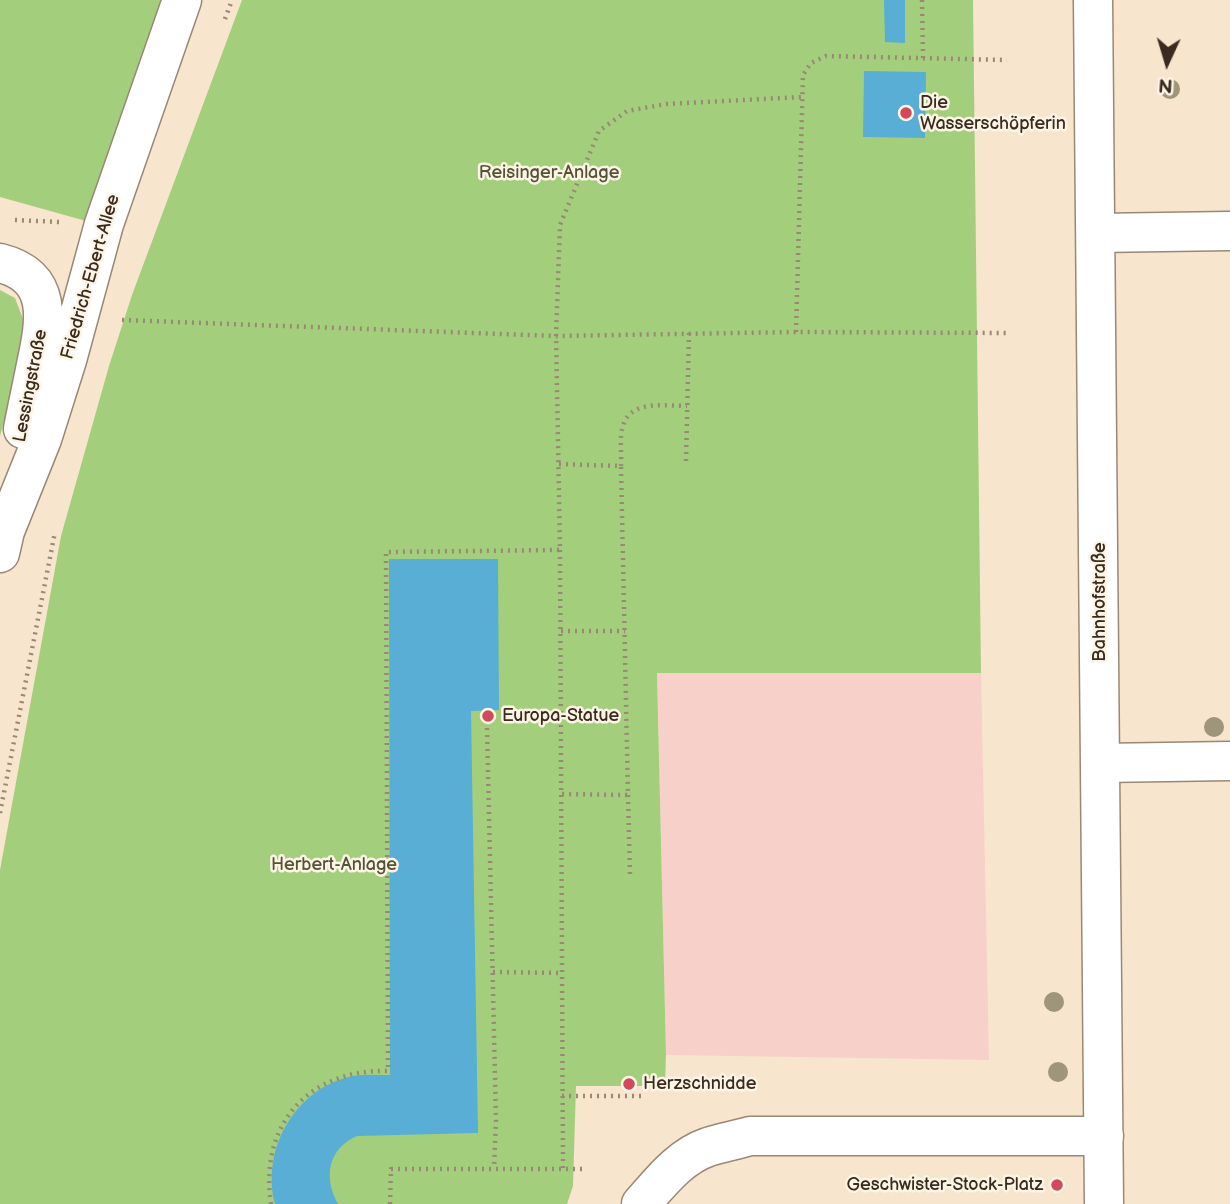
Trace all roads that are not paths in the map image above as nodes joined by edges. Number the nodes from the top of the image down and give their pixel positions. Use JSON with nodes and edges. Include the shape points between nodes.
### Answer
{"nodes":[{"id":1,"x":183,"y":0,"type":"edge"},
{"id":2,"x":1093,"y":0,"type":"edge"},
{"id":3,"x":1230,"y":231,"type":"edge"},
{"id":4,"x":1096,"y":233,"type":"junction"},
{"id":5,"x":0,"y":263,"type":"edge"},
{"id":6,"x":2,"y":542,"type":"edge"},
{"id":7,"x":1230,"y":761,"type":"edge"},
{"id":8,"x":1101,"y":763,"type":"junction"},
{"id":9,"x":1104,"y":1136,"type":"junction"},
{"id":10,"x":641,"y":1204,"type":"edge"},
{"id":11,"x":1104,"y":1204,"type":"edge"}],
"edges":[{"from":1,"to":6,"type":"street","name":"Friedrich-Ebert-Allee","via":[[104,224],[42,439]]},
{"from":2,"to":4,"type":"street","name":"Bahnhofstraße"},
{"from":3,"to":4,"type":"street"},
{"from":4,"to":8,"type":"street","name":"Bahnhofstraße"},
{"from":5,"to":6,"type":"street","name":"Lessingstraße","via":[[28,276],[44,308],[44,329]]},
{"from":7,"to":8,"type":"street"},
{"from":8,"to":9,"type":"street","name":"Bahnhofstraße"},
{"from":9,"to":10,"type":"street","via":[[751,1136],[689,1156]]},
{"from":9,"to":11,"type":"street","name":"Bahnhofstraße"}]}
